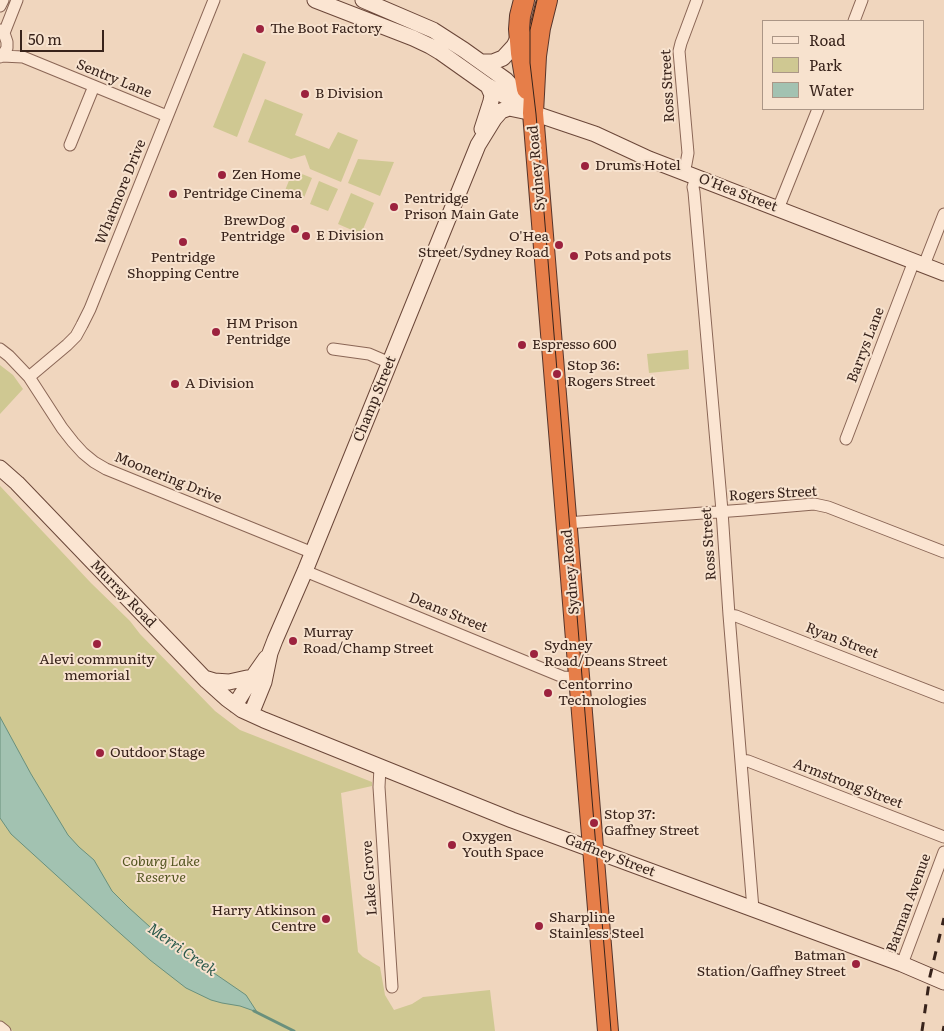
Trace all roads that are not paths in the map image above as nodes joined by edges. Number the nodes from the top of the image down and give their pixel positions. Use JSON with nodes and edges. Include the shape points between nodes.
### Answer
{"nodes":[{"id":1,"x":3,"y":0,"type":"edge"},
{"id":2,"x":17,"y":0,"type":"edge"},
{"id":3,"x":214,"y":0,"type":"edge"},
{"id":4,"x":315,"y":0,"type":"edge"},
{"id":5,"x":363,"y":0,"type":"edge"},
{"id":6,"x":524,"y":0,"type":"edge"},
{"id":7,"x":547,"y":0,"type":"edge"},
{"id":8,"x":698,"y":0,"type":"edge"},
{"id":9,"x":862,"y":0,"type":"edge"},
{"id":10,"x":0,"y":6,"type":"edge"},
{"id":11,"x":854,"y":20,"type":"edge"},
{"id":12,"x":519,"y":29,"type":"junction"},
{"id":13,"x":4,"y":35,"type":"edge"},
{"id":14,"x":1,"y":56,"type":"edge"},
{"id":15,"x":23,"y":57,"type":"junction"},
{"id":16,"x":481,"y":62,"type":"junction"},
{"id":17,"x":94,"y":86,"type":"junction"},
{"id":18,"x":488,"y":86,"type":"junction"},
{"id":19,"x":818,"y":110,"type":"edge"},
{"id":20,"x":532,"y":113,"type":"junction"},
{"id":21,"x":167,"y":116,"type":"junction"},
{"id":22,"x":70,"y":145,"type":"dead end"},
{"id":23,"x":478,"y":145,"type":"junction"},
{"id":24,"x":690,"y":175,"type":"junction"},
{"id":25,"x":778,"y":209,"type":"junction"},
{"id":26,"x":944,"y":214,"type":"edge"},
{"id":27,"x":919,"y":263,"type":"junction"},
{"id":28,"x":944,"y":273,"type":"edge"},
{"id":29,"x":0,"y":349,"type":"edge"},
{"id":30,"x":333,"y":349,"type":"dead end"},
{"id":31,"x":390,"y":363,"type":"junction"},
{"id":32,"x":29,"y":377,"type":"junction"},
{"id":33,"x":846,"y":439,"type":"dead end"},
{"id":34,"x":0,"y":468,"type":"edge"},
{"id":35,"x":722,"y":512,"type":"junction"},
{"id":36,"x":566,"y":523,"type":"junction"},
{"id":37,"x":944,"y":552,"type":"edge"},
{"id":38,"x":313,"y":553,"type":"junction"},
{"id":39,"x":306,"y":571,"type":"junction"},
{"id":40,"x":729,"y":615,"type":"junction"},
{"id":41,"x":270,"y":652,"type":"junction"},
{"id":42,"x":203,"y":677,"type":"junction"},
{"id":43,"x":252,"y":678,"type":"junction"},
{"id":44,"x":579,"y":678,"type":"junction"},
{"id":45,"x":944,"y":696,"type":"edge"},
{"id":46,"x":235,"y":705,"type":"junction"},
{"id":47,"x":251,"y":714,"type":"junction"},
{"id":48,"x":741,"y":760,"type":"junction"},
{"id":49,"x":380,"y":767,"type":"junction"},
{"id":50,"x":944,"y":837,"type":"edge"},
{"id":51,"x":594,"y":850,"type":"junction"},
{"id":52,"x":944,"y":852,"type":"edge"},
{"id":53,"x":753,"y":909,"type":"junction"},
{"id":54,"x":902,"y":964,"type":"junction"},
{"id":55,"x":944,"y":982,"type":"edge"},
{"id":56,"x":392,"y":987,"type":"dead end"},
{"id":57,"x":0,"y":1027,"type":"edge"},
{"id":58,"x":5,"y":1031,"type":"edge"},
{"id":59,"x":608,"y":1031,"type":"edge"}],
"edges":[{"from":1,"to":10,"type":"street"},
{"from":2,"to":13,"type":"street"},
{"from":3,"to":21,"type":"street","name":"Whatmore Drive"},
{"from":4,"to":18,"type":"street","via":[[421,42]]},
{"from":5,"to":16,"type":"street","via":[[433,30]]},
{"from":6,"to":12,"type":"highway","name":"Sydney Road"},
{"from":7,"to":20,"type":"highway","name":"Sydney Road","via":[[536,56]]},
{"from":8,"to":24,"type":"street","name":"Ross Street","via":[[679,51],[688,153],[686,164]]},
{"from":9,"to":11,"type":"street"},
{"from":12,"to":16,"type":"street","via":[[517,40],[507,54],[493,62]]},
{"from":12,"to":20,"type":"highway","name":"Sydney Road","via":[[523,72]]},
{"from":13,"to":14,"type":"street","via":[[7,48]]},
{"from":13,"to":15,"type":"street","name":"Sentry Lane"},
{"from":14,"to":15,"type":"street","name":"Sentry Lane"},
{"from":15,"to":17,"type":"street","name":"Sentry Lane"},
{"from":16,"to":20,"type":"street","via":[[512,86]]},
{"from":17,"to":21,"type":"street","name":"Sentry Lane"},
{"from":17,"to":22,"type":"street"},
{"from":18,"to":20,"type":"street"},
{"from":18,"to":23,"type":"street","name":"Champ Street","via":[[491,101]]},
{"from":19,"to":25,"type":"street"},
{"from":20,"to":23,"type":"street","name":"Champ Street","via":[[509,108],[501,111]]},
{"from":20,"to":24,"type":"street","name":"O'Hea Street","via":[[595,134]]},
{"from":20,"to":36,"type":"highway","name":"Sydney Road"},
{"from":21,"to":32,"type":"street","name":"Whatmore Drive","via":[[82,325],[67,346]]},
{"from":23,"to":31,"type":"street","name":"Champ Street"},
{"from":24,"to":25,"type":"street","name":"O'Hea Street"},
{"from":24,"to":35,"type":"street","name":"Ross Street","via":[[694,187]]},
{"from":25,"to":27,"type":"street","name":"O'Hea Street"},
{"from":26,"to":27,"type":"street","name":"Barrys Lane"},
{"from":27,"to":28,"type":"street","name":"O'Hea Street"},
{"from":27,"to":33,"type":"street","name":"Barrys Lane"},
{"from":29,"to":32,"type":"street","name":"Moonering Drive"},
{"from":30,"to":31,"type":"street","via":[[369,354]]},
{"from":31,"to":38,"type":"street","name":"Champ Street"},
{"from":32,"to":38,"type":"street","name":"Moonering Drive","via":[[73,442],[100,465]]},
{"from":34,"to":42,"type":"street","name":"Murray Road"},
{"from":35,"to":36,"type":"street","name":"Rogers Street"},
{"from":35,"to":37,"type":"street","name":"Rogers Street","via":[[820,505]]},
{"from":35,"to":40,"type":"street","name":"Ross Street"},
{"from":36,"to":44,"type":"highway","name":"Sydney Road"},
{"from":38,"to":39,"type":"street","name":"Champ Street"},
{"from":39,"to":41,"type":"street","name":"Champ Street"},
{"from":39,"to":44,"type":"street","name":"Deans Street","via":[[563,678]]},
{"from":40,"to":45,"type":"street","name":"Ryan Street"},
{"from":40,"to":48,"type":"street","name":"Ross Street"},
{"from":41,"to":43,"type":"street","name":"Champ Street"},
{"from":41,"to":47,"type":"street","name":"Champ Street","via":[[264,682]]},
{"from":42,"to":43,"type":"street","via":[[229,682]]},
{"from":42,"to":46,"type":"street","name":"Murray Road"},
{"from":43,"to":46,"type":"street","name":"Champ Street"},
{"from":44,"to":51,"type":"highway","name":"Sydney Road"},
{"from":46,"to":47,"type":"street","name":"Murray Road"},
{"from":47,"to":49,"type":"street","name":"Gaffney Street"},
{"from":48,"to":50,"type":"street","name":"Armstrong Street"},
{"from":48,"to":53,"type":"street","name":"Ross Street"},
{"from":49,"to":51,"type":"street","name":"Gaffney Street"},
{"from":49,"to":56,"type":"street","name":"Lake Grove"},
{"from":51,"to":53,"type":"street","name":"Gaffney Street"},
{"from":51,"to":59,"type":"highway","name":"Sydney Road"},
{"from":52,"to":54,"type":"street","name":"Batman Avenue"},
{"from":53,"to":54,"type":"street","name":"Gaffney Street"},
{"from":54,"to":55,"type":"street","name":"Gaffney Street"},
{"from":57,"to":58,"type":"street"}]}
